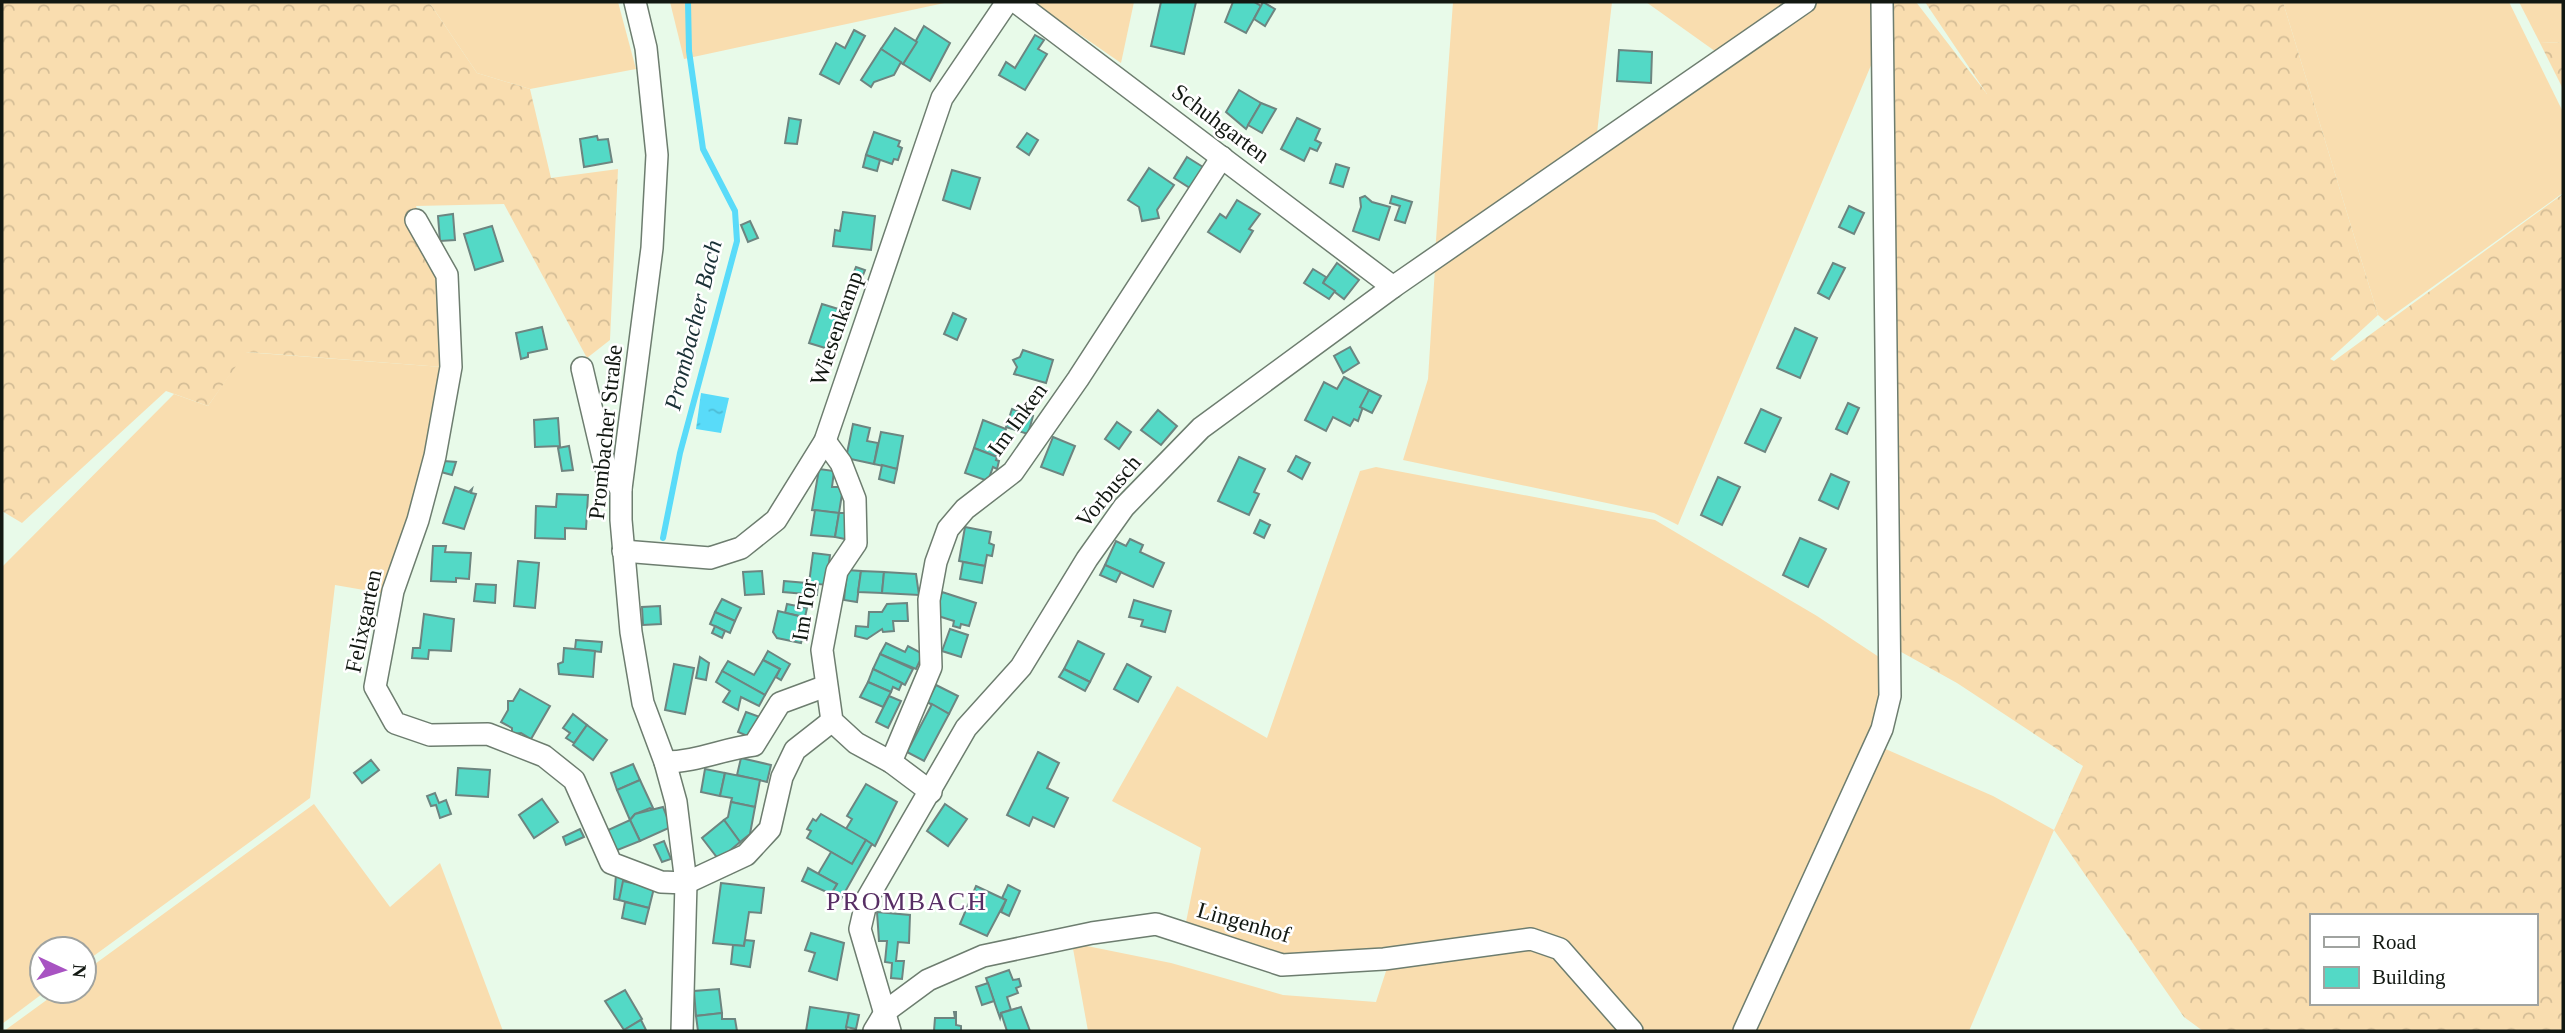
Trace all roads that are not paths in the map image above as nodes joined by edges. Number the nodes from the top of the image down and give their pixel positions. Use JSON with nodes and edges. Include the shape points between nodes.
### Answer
{"nodes":[{"id":1,"x":635,"y":2,"type":"edge"},
{"id":2,"x":1007,"y":2,"type":"edge"},
{"id":3,"x":1016,"y":2,"type":"edge"},
{"id":4,"x":1805,"y":2,"type":"edge"},
{"id":5,"x":1882,"y":2,"type":"edge"},
{"id":6,"x":1223,"y":157,"type":"junction"},
{"id":7,"x":416,"y":220,"type":"dead end"},
{"id":8,"x":1393,"y":287,"type":"junction"},
{"id":9,"x":582,"y":368,"type":"dead end"},
{"id":10,"x":825,"y":441,"type":"junction"},
{"id":11,"x":621,"y":489,"type":"junction"},
{"id":12,"x":623,"y":551,"type":"junction"},
{"id":13,"x":825,"y":686,"type":"junction"},
{"id":14,"x":832,"y":721,"type":"junction"},
{"id":15,"x":665,"y":762,"type":"junction"},
{"id":16,"x":891,"y":762,"type":"junction"},
{"id":17,"x":931,"y":792,"type":"junction"},
{"id":18,"x":686,"y":883,"type":"junction"},
{"id":19,"x":888,"y":1021,"type":"edge"},
{"id":20,"x":682,"y":1031,"type":"edge"},
{"id":21,"x":874,"y":1031,"type":"edge"},
{"id":22,"x":1632,"y":1031,"type":"edge"},
{"id":23,"x":1744,"y":1031,"type":"edge"}],
"edges":[{"from":1,"to":11,"type":"street","name":"Prombacher Straße","via":[[646,48],[657,155],[652,248]]},
{"from":2,"to":10,"type":"street","name":"Wiesenkamp","via":[[942,98]]},
{"from":3,"to":6,"type":"street","name":"Schuhgarten"},
{"from":4,"to":8,"type":"street","name":"Vorbusch"},
{"from":5,"to":23,"type":"street","via":[[1890,696],[1882,729]]},
{"from":6,"to":8,"type":"street","name":"Schuhgarten"},
{"from":6,"to":16,"type":"street","name":"Im Inken","via":[[1013,472],[965,509],[948,529],[929,600],[931,667]]},
{"from":7,"to":18,"type":"street","name":"Felixgarten","via":[[447,275],[451,367],[435,456],[393,592],[375,687],[395,723],[430,735],[488,734],[544,756],[574,780],[611,863],[661,882]]},
{"from":8,"to":17,"type":"street","name":"Vorbusch","via":[[1201,428],[1124,507],[1021,667],[966,728]]},
{"from":9,"to":11,"type":"street","via":[[605,466]]},
{"from":10,"to":12,"type":"street","name":"Wiesenkamp","via":[[776,520],[741,548],[710,558]]},
{"from":10,"to":13,"type":"street","name":"Im Tor","via":[[841,463],[855,499],[856,543],[837,571],[822,650]]},
{"from":11,"to":12,"type":"street","name":"Prombacher Straße"},
{"from":12,"to":15,"type":"street","name":"Prombacher Straße","via":[[643,703]]},
{"from":13,"to":14,"type":"street","name":"Im Tor"},
{"from":13,"to":15,"type":"street","via":[[780,703],[754,745],[724,749],[689,762]]},
{"from":14,"to":16,"type":"street","via":[[856,743]]},
{"from":14,"to":18,"type":"street","via":[[795,750],[782,777],[770,829],[746,855]]},
{"from":15,"to":18,"type":"street","name":"Prombacher Straße","via":[[676,802]]},
{"from":16,"to":17,"type":"street"},
{"from":17,"to":19,"type":"street","name":"Vorbusch","via":[[867,899],[860,929]]},
{"from":18,"to":20,"type":"street","name":"Prombacher Straße"},
{"from":19,"to":21,"type":"street","name":"Lingenhof"},
{"from":19,"to":22,"type":"street","name":"Lingenhof","via":[[928,980],[983,956],[1156,924],[1282,964],[1384,959],[1531,939],[1560,949]]}]}
